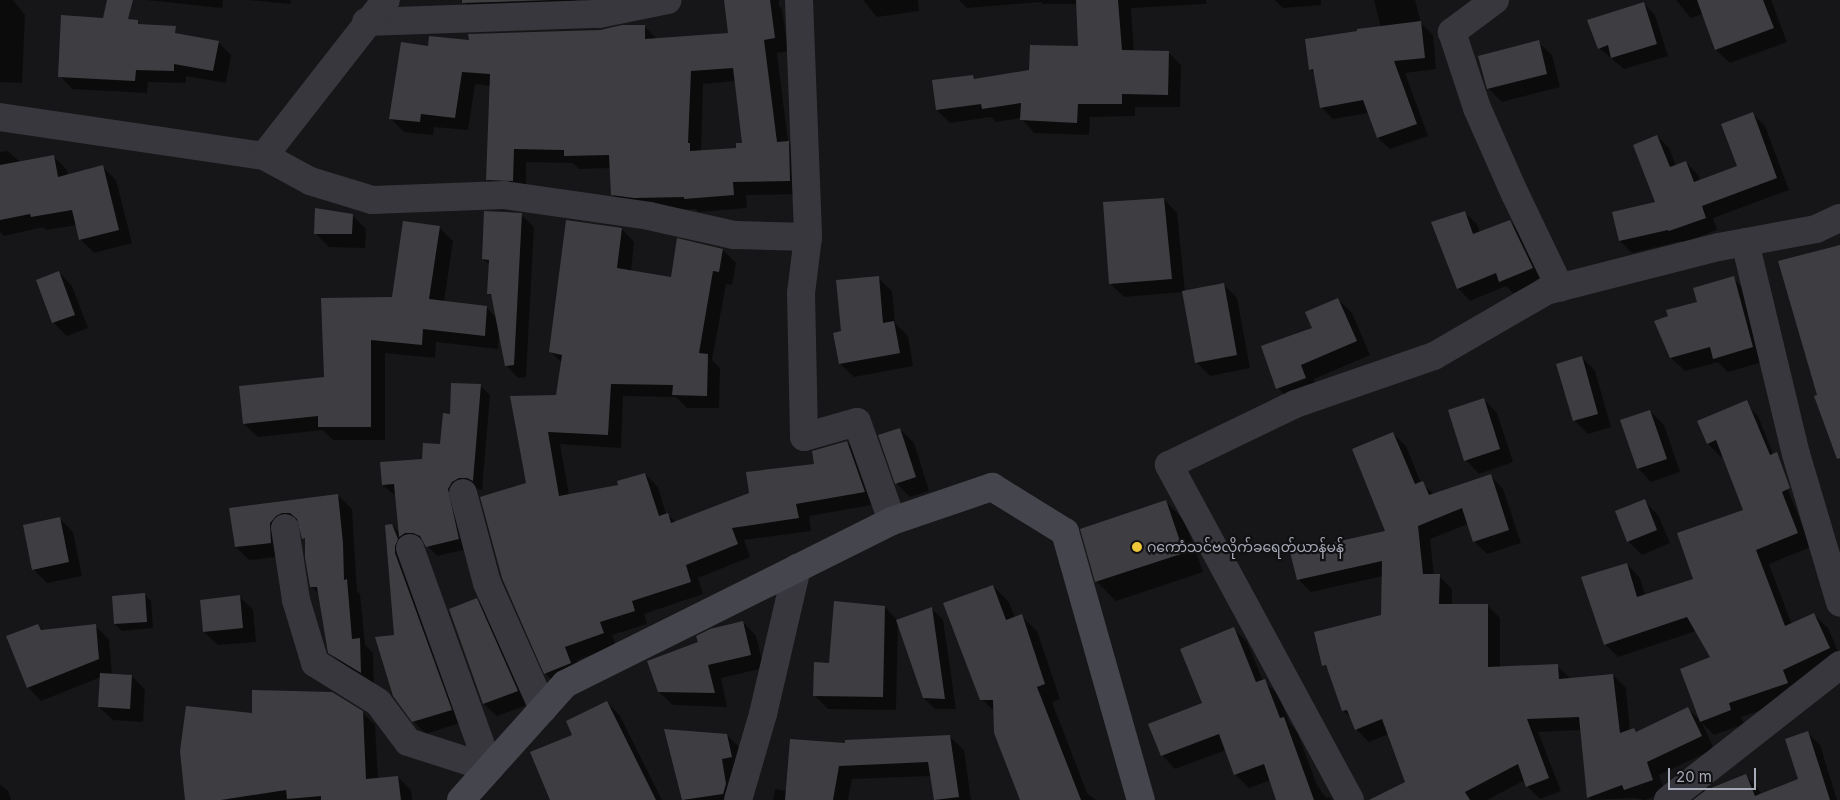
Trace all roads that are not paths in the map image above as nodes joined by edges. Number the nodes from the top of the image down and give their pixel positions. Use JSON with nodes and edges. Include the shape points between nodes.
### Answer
{"nodes":[{"id":1,"x":386,"y":0,"type":"edge"},
{"id":2,"x":668,"y":0,"type":"edge"},
{"id":3,"x":800,"y":0,"type":"edge"},
{"id":4,"x":1495,"y":0,"type":"edge"},
{"id":5,"x":366,"y":22,"type":"junction"},
{"id":6,"x":0,"y":117,"type":"edge"},
{"id":7,"x":264,"y":156,"type":"junction"},
{"id":8,"x":1840,"y":218,"type":"edge"},
{"id":9,"x":808,"y":237,"type":"junction"},
{"id":10,"x":1745,"y":242,"type":"junction"},
{"id":11,"x":1560,"y":288,"type":"junction"},
{"id":12,"x":463,"y":493,"type":"dead end"},
{"id":13,"x":892,"y":521,"type":"junction"},
{"id":14,"x":285,"y":528,"type":"dead end"},
{"id":15,"x":410,"y":548,"type":"dead end"},
{"id":16,"x":797,"y":568,"type":"junction"},
{"id":17,"x":1840,"y":603,"type":"edge"},
{"id":18,"x":1840,"y":665,"type":"edge"},
{"id":19,"x":543,"y":709,"type":"junction"},
{"id":20,"x":489,"y":768,"type":"junction"},
{"id":21,"x":461,"y":800,"type":"edge"},
{"id":22,"x":738,"y":800,"type":"edge"},
{"id":23,"x":1141,"y":800,"type":"edge"},
{"id":24,"x":1350,"y":800,"type":"edge"},
{"id":25,"x":1668,"y":800,"type":"edge"}],
"edges":[{"from":1,"to":5,"type":"street"},
{"from":2,"to":5,"type":"street","via":[[599,14]]},
{"from":3,"to":9,"type":"street"},
{"from":4,"to":11,"type":"street","via":[[1452,32],[1478,108]]},
{"from":5,"to":7,"type":"street"},
{"from":6,"to":7,"type":"street"},
{"from":7,"to":9,"type":"street","via":[[310,181],[372,200],[504,195],[649,216],[734,235]]},
{"from":8,"to":10,"type":"street","via":[[1816,229]]},
{"from":9,"to":13,"type":"street","via":[[801,293],[804,437],[857,422]]},
{"from":10,"to":11,"type":"street"},
{"from":10,"to":17,"type":"street","via":[[1794,445]]},
{"from":11,"to":24,"type":"street","via":[[1546,291],[1434,356],[1295,404],[1169,464]]},
{"from":12,"to":19,"type":"street","via":[[487,583]]},
{"from":13,"to":16,"type":"street"},
{"from":13,"to":23,"type":"street","via":[[992,487],[1065,532]]},
{"from":14,"to":20,"type":"street","via":[[296,600],[315,663],[378,702],[408,742]]},
{"from":15,"to":20,"type":"street"},
{"from":16,"to":19,"type":"street","via":[[565,684]]},
{"from":16,"to":22,"type":"street","via":[[763,714]]},
{"from":18,"to":25,"type":"street"},
{"from":19,"to":20,"type":"street"},
{"from":20,"to":21,"type":"street"}]}
